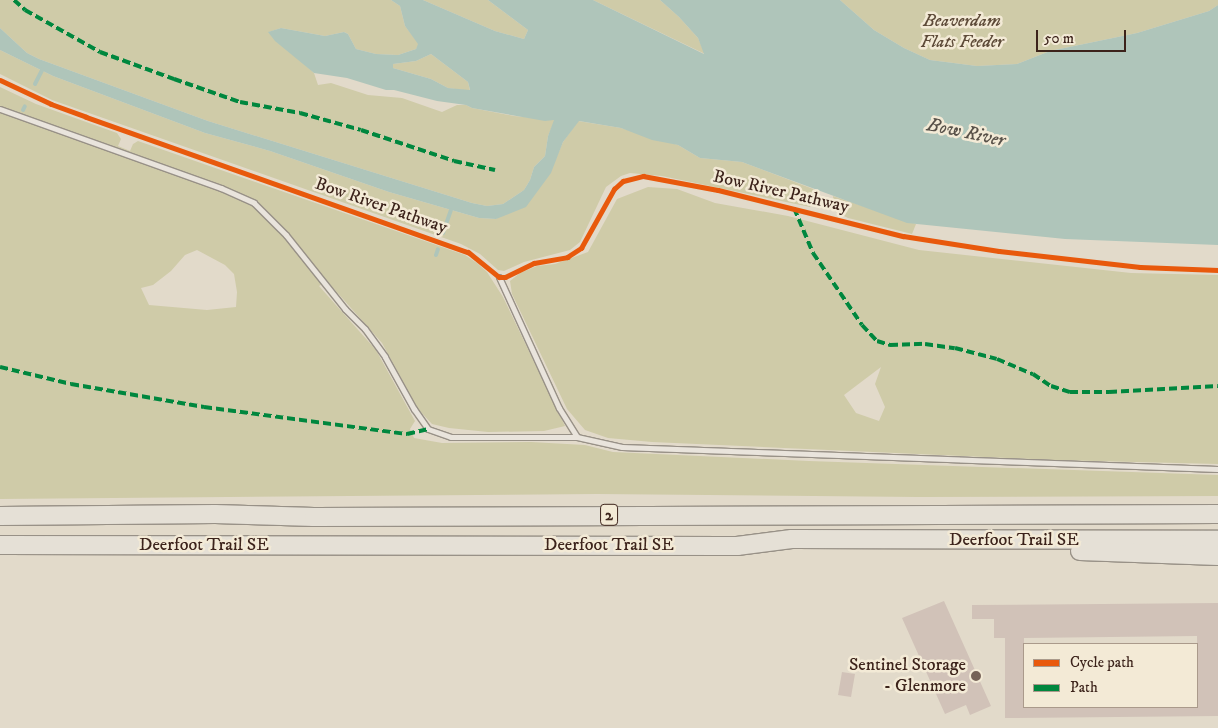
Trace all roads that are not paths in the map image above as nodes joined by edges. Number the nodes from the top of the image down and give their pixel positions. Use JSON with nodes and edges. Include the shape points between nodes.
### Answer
{"nodes":[{"id":1,"x":0,"y":109,"type":"edge"},
{"id":2,"x":499,"y":276,"type":"dead end"},
{"id":3,"x":578,"y":437,"type":"junction"},
{"id":4,"x":1218,"y":469,"type":"edge"},
{"id":5,"x":1218,"y":514,"type":"edge"},
{"id":6,"x":0,"y":516,"type":"edge"},
{"id":7,"x":1218,"y":540,"type":"edge"},
{"id":8,"x":0,"y":545,"type":"edge"},
{"id":9,"x":737,"y":546,"type":"junction"},
{"id":10,"x":1218,"y":556,"type":"edge"}],
"edges":[{"from":1,"to":3,"type":"lane","via":[[221,188],[254,204],[286,235],[365,329],[428,429],[451,437]]},
{"from":2,"to":3,"type":"lane","via":[[559,408]]},
{"from":3,"to":4,"type":"lane","via":[[622,447]]},
{"from":5,"to":6,"type":"highway","name":"Deerfoot Trail SE","number":"2"},
{"from":7,"to":9,"type":"highway","name":"Deerfoot Trail SE","number":"2","via":[[792,539]]},
{"from":8,"to":9,"type":"highway","name":"Deerfoot Trail SE","number":"2"},
{"from":9,"to":10,"type":"highway"}]}
